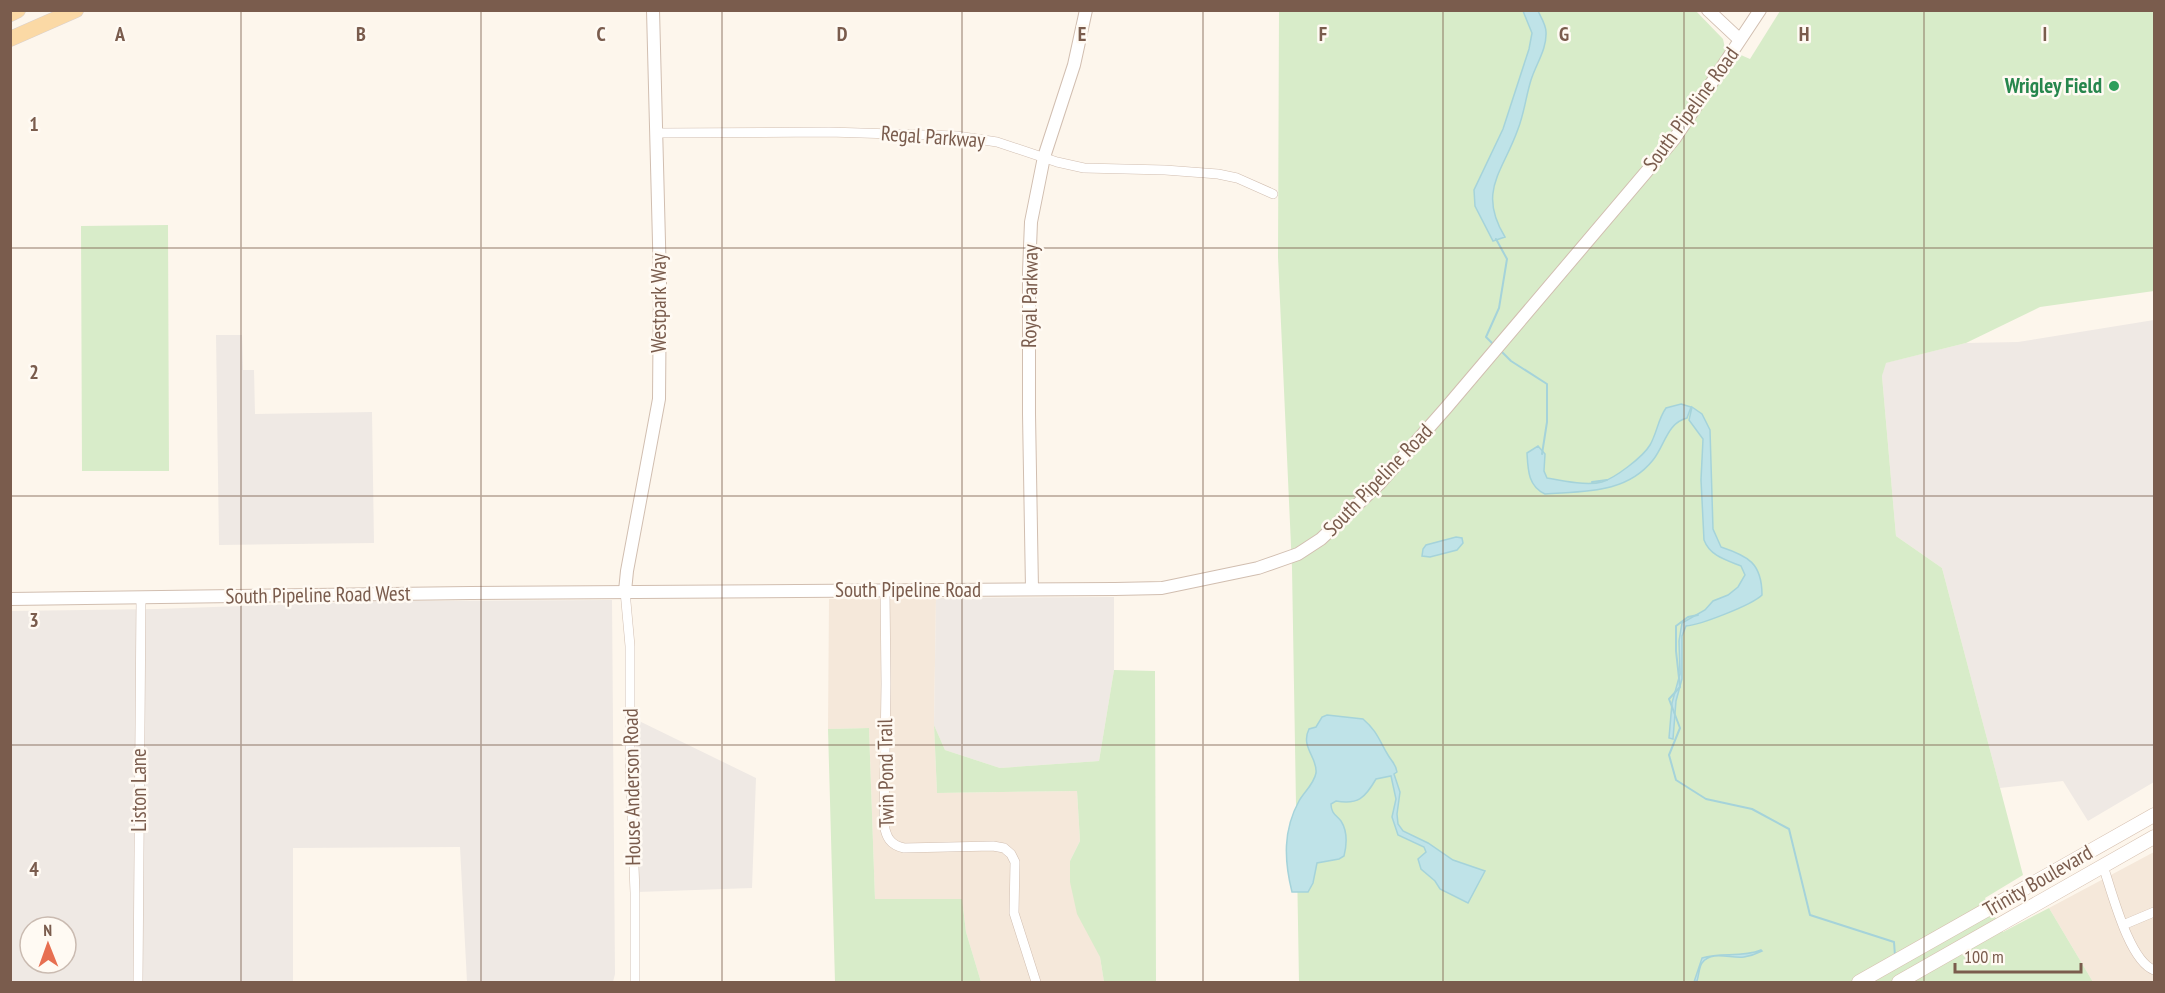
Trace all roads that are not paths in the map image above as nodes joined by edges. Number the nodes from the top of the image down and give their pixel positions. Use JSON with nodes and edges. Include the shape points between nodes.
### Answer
{"nodes":[{"id":1,"x":18,"y":10,"type":"edge"},
{"id":2,"x":76,"y":10,"type":"edge"},
{"id":3,"x":652,"y":10,"type":"edge"},
{"id":4,"x":1086,"y":10,"type":"edge"},
{"id":5,"x":1708,"y":10,"type":"edge"},
{"id":6,"x":1760,"y":10,"type":"edge"},
{"id":7,"x":10,"y":14,"type":"edge"},
{"id":8,"x":10,"y":39,"type":"edge"},
{"id":9,"x":1740,"y":40,"type":"junction"},
{"id":10,"x":656,"y":133,"type":"junction"},
{"id":11,"x":1044,"y":157,"type":"junction"},
{"id":12,"x":1273,"y":194,"type":"dead end"},
{"id":13,"x":1032,"y":589,"type":"junction"},
{"id":14,"x":885,"y":590,"type":"junction"},
{"id":15,"x":625,"y":591,"type":"junction"},
{"id":16,"x":141,"y":597,"type":"junction"},
{"id":17,"x":10,"y":598,"type":"edge"},
{"id":18,"x":2154,"y":815,"type":"edge"},
{"id":19,"x":2154,"y":837,"type":"edge"},
{"id":20,"x":2103,"y":866,"type":"junction"},
{"id":21,"x":2154,"y":912,"type":"edge"},
{"id":22,"x":2123,"y":925,"type":"junction"},
{"id":23,"x":2154,"y":970,"type":"edge"},
{"id":24,"x":138,"y":982,"type":"edge"},
{"id":25,"x":635,"y":982,"type":"edge"},
{"id":26,"x":1036,"y":982,"type":"edge"},
{"id":27,"x":1859,"y":982,"type":"edge"},
{"id":28,"x":1899,"y":982,"type":"edge"}],
"edges":[{"from":1,"to":7,"type":"main road"},
{"from":2,"to":8,"type":"main road"},
{"from":3,"to":10,"type":"street","name":"Westpark Way"},
{"from":4,"to":11,"type":"street","name":"Royal Parkway","via":[[1074,65]]},
{"from":5,"to":9,"type":"street"},
{"from":6,"to":9,"type":"street","name":"South Pipeline Road"},
{"from":9,"to":13,"type":"street","name":"South Pipeline Road","via":[[1655,162],[1379,484],[1321,539],[1285,560],[1162,588]]},
{"from":10,"to":11,"type":"street","name":"Regal Parkway","via":[[957,136],[997,142]]},
{"from":10,"to":15,"type":"street","name":"Westpark Way","via":[[659,399]]},
{"from":11,"to":12,"type":"street","name":"Regal Parkway","via":[[1084,168],[1218,174]]},
{"from":11,"to":13,"type":"street","name":"Royal Parkway","via":[[1031,222],[1029,272]]},
{"from":13,"to":14,"type":"street","name":"South Pipeline Road"},
{"from":14,"to":15,"type":"street","name":"South Pipeline Road"},
{"from":14,"to":26,"type":"street","name":"Twin Pond Trail","via":[[884,824],[889,841],[904,848],[993,846],[1011,854],[1015,862],[1014,913]]},
{"from":15,"to":16,"type":"street","name":"South Pipeline Road West"},
{"from":15,"to":25,"type":"street","name":"House Anderson Road","via":[[630,646]]},
{"from":16,"to":17,"type":"street","name":"South Pipeline Road West"},
{"from":16,"to":24,"type":"street","name":"Liston Lane"},
{"from":18,"to":27,"type":"main road","name":"Trinity Boulevard"},
{"from":19,"to":20,"type":"main road","name":"Trinity Boulevard"},
{"from":20,"to":22,"type":"street"},
{"from":20,"to":28,"type":"main road","name":"Trinity Boulevard"},
{"from":21,"to":22,"type":"street"},
{"from":22,"to":23,"type":"street","via":[[2145,965]]}]}
